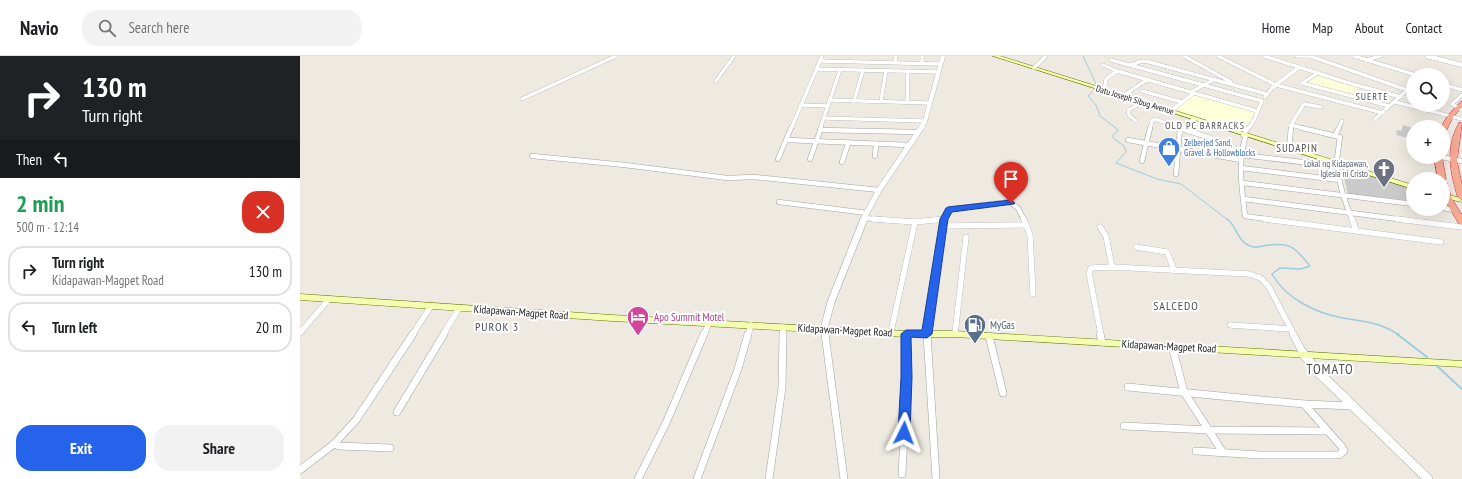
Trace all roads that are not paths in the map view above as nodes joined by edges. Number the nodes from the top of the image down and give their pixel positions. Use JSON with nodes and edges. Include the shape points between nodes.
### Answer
{"nodes":[{"id":1,"x":616,"y":56,"type":"edge"},
{"id":2,"x":734,"y":56,"type":"edge"},
{"id":3,"x":822,"y":56,"type":"edge"},
{"id":4,"x":847,"y":56,"type":"edge"},
{"id":5,"x":896,"y":56,"type":"edge"},
{"id":6,"x":922,"y":56,"type":"edge"},
{"id":7,"x":942,"y":56,"type":"edge"},
{"id":8,"x":995,"y":56,"type":"edge"},
{"id":9,"x":1046,"y":56,"type":"edge"},
{"id":10,"x":1184,"y":56,"type":"edge"},
{"id":11,"x":1218,"y":56,"type":"edge"},
{"id":12,"x":1264,"y":56,"type":"edge"},
{"id":13,"x":1269,"y":56,"type":"edge"},
{"id":14,"x":1273,"y":56,"type":"edge"},
{"id":15,"x":1296,"y":56,"type":"edge"},
{"id":16,"x":1311,"y":56,"type":"edge"},
{"id":17,"x":1354,"y":56,"type":"edge"},
{"id":18,"x":1380,"y":56,"type":"edge"},
{"id":19,"x":1427,"y":56,"type":"edge"},
{"id":20,"x":1111,"y":60,"type":"dead end"},
{"id":21,"x":1366,"y":60,"type":"junction"},
{"id":22,"x":820,"y":61,"type":"junction"},
{"id":23,"x":845,"y":62,"type":"junction"},
{"id":24,"x":895,"y":62,"type":"junction"},
{"id":25,"x":922,"y":64,"type":"junction"},
{"id":26,"x":940,"y":64,"type":"junction"},
{"id":27,"x":1103,"y":65,"type":"dead end"},
{"id":28,"x":1131,"y":65,"type":"junction"},
{"id":29,"x":1462,"y":65,"type":"edge"},
{"id":30,"x":1299,"y":67,"type":"junction"},
{"id":31,"x":1034,"y":68,"type":"junction"},
{"id":32,"x":1138,"y":68,"type":"junction"},
{"id":33,"x":817,"y":69,"type":"junction"},
{"id":34,"x":840,"y":70,"type":"junction"},
{"id":35,"x":863,"y":70,"type":"junction"},
{"id":36,"x":886,"y":70,"type":"junction"},
{"id":37,"x":908,"y":71,"type":"junction"},
{"id":38,"x":1117,"y":71,"type":"junction"},
{"id":39,"x":938,"y":72,"type":"junction"},
{"id":40,"x":1184,"y":72,"type":"junction"},
{"id":41,"x":1406,"y":72,"type":"edge"},
{"id":42,"x":1126,"y":73,"type":"junction"},
{"id":43,"x":1318,"y":73,"type":"junction"},
{"id":44,"x":1174,"y":78,"type":"junction"},
{"id":45,"x":1148,"y":79,"type":"junction"},
{"id":46,"x":1213,"y":80,"type":"junction"},
{"id":47,"x":716,"y":81,"type":"dead end"},
{"id":48,"x":1166,"y":81,"type":"dead end"},
{"id":49,"x":1161,"y":84,"type":"junction"},
{"id":50,"x":1276,"y":85,"type":"junction"},
{"id":51,"x":1203,"y":86,"type":"junction"},
{"id":52,"x":1450,"y":86,"type":"edge"},
{"id":53,"x":1240,"y":87,"type":"junction"},
{"id":54,"x":1104,"y":90,"type":"junction"},
{"id":55,"x":1462,"y":90,"type":"edge"},
{"id":56,"x":1142,"y":91,"type":"dead end"},
{"id":57,"x":1192,"y":93,"type":"junction"},
{"id":58,"x":1267,"y":94,"type":"junction"},
{"id":59,"x":1343,"y":94,"type":"junction"},
{"id":60,"x":1462,"y":95,"type":"edge"},
{"id":61,"x":1122,"y":96,"type":"junction"},
{"id":62,"x":1401,"y":96,"type":"junction"},
{"id":63,"x":522,"y":100,"type":"dead end"},
{"id":64,"x":829,"y":100,"type":"junction"},
{"id":65,"x":854,"y":100,"type":"junction"},
{"id":66,"x":1336,"y":100,"type":"junction"},
{"id":67,"x":881,"y":101,"type":"junction"},
{"id":68,"x":1262,"y":101,"type":"junction"},
{"id":69,"x":907,"y":102,"type":"junction"},
{"id":70,"x":1144,"y":102,"type":"junction"},
{"id":71,"x":1182,"y":102,"type":"junction"},
{"id":72,"x":1395,"y":102,"type":"junction"},
{"id":73,"x":929,"y":103,"type":"junction"},
{"id":74,"x":1462,"y":103,"type":"edge"},
{"id":75,"x":801,"y":104,"type":"junction"},
{"id":76,"x":828,"y":106,"type":"junction"},
{"id":77,"x":1321,"y":106,"type":"dead end"},
{"id":78,"x":1389,"y":106,"type":"junction"},
{"id":79,"x":1459,"y":109,"type":"edge"},
{"id":80,"x":1171,"y":111,"type":"junction"},
{"id":81,"x":1257,"y":111,"type":"junction"},
{"id":82,"x":1383,"y":113,"type":"junction"},
{"id":83,"x":1450,"y":116,"type":"junction"},
{"id":84,"x":824,"y":118,"type":"junction"},
{"id":85,"x":1194,"y":118,"type":"junction"},
{"id":86,"x":1375,"y":119,"type":"dead end"},
{"id":87,"x":1462,"y":119,"type":"edge"},
{"id":88,"x":1448,"y":120,"type":"edge"},
{"id":89,"x":925,"y":121,"type":"junction"},
{"id":90,"x":1136,"y":121,"type":"dead end"},
{"id":91,"x":1342,"y":121,"type":"dead end"},
{"id":92,"x":1291,"y":125,"type":"junction"},
{"id":93,"x":1462,"y":125,"type":"edge"},
{"id":94,"x":1179,"y":128,"type":"junction"},
{"id":95,"x":820,"y":130,"type":"junction"},
{"id":96,"x":918,"y":132,"type":"junction"},
{"id":97,"x":1245,"y":135,"type":"junction"},
{"id":98,"x":1335,"y":135,"type":"junction"},
{"id":99,"x":787,"y":140,"type":"junction"},
{"id":100,"x":1128,"y":140,"type":"dead end"},
{"id":101,"x":816,"y":142,"type":"junction"},
{"id":102,"x":848,"y":144,"type":"junction"},
{"id":103,"x":876,"y":144,"type":"junction"},
{"id":104,"x":1147,"y":144,"type":"junction"},
{"id":105,"x":909,"y":145,"type":"junction"},
{"id":106,"x":1289,"y":148,"type":"junction"},
{"id":107,"x":1177,"y":149,"type":"junction"},
{"id":108,"x":1209,"y":155,"type":"junction"},
{"id":109,"x":532,"y":156,"type":"dead end"},
{"id":110,"x":875,"y":156,"type":"dead end"},
{"id":111,"x":1241,"y":157,"type":"junction"},
{"id":112,"x":778,"y":159,"type":"dead end"},
{"id":113,"x":810,"y":159,"type":"dead end"},
{"id":114,"x":1452,"y":159,"type":"junction"},
{"id":115,"x":1142,"y":161,"type":"dead end"},
{"id":116,"x":1462,"y":161,"type":"edge"},
{"id":117,"x":842,"y":162,"type":"dead end"},
{"id":118,"x":1336,"y":165,"type":"junction"},
{"id":119,"x":1241,"y":168,"type":"junction"},
{"id":120,"x":1176,"y":174,"type":"dead end"},
{"id":121,"x":1339,"y":180,"type":"junction"},
{"id":122,"x":1243,"y":183,"type":"junction"},
{"id":123,"x":1406,"y":185,"type":"edge"},
{"id":124,"x":879,"y":190,"type":"junction"},
{"id":125,"x":1343,"y":195,"type":"junction"},
{"id":126,"x":1450,"y":197,"type":"edge"},
{"id":127,"x":1244,"y":199,"type":"junction"},
{"id":128,"x":1462,"y":199,"type":"edge"},
{"id":129,"x":779,"y":202,"type":"dead end"},
{"id":130,"x":1406,"y":203,"type":"edge"},
{"id":131,"x":1450,"y":203,"type":"edge"},
{"id":132,"x":1450,"y":209,"type":"edge"},
{"id":133,"x":1455,"y":210,"type":"junction"},
{"id":134,"x":1349,"y":212,"type":"junction"},
{"id":135,"x":865,"y":216,"type":"junction"},
{"id":136,"x":915,"y":222,"type":"junction"},
{"id":137,"x":1462,"y":222,"type":"edge"},
{"id":138,"x":944,"y":223,"type":"junction"},
{"id":139,"x":1026,"y":225,"type":"junction"},
{"id":140,"x":1100,"y":227,"type":"dead end"},
{"id":141,"x":1462,"y":227,"type":"edge"},
{"id":142,"x":1356,"y":230,"type":"junction"},
{"id":143,"x":966,"y":237,"type":"dead end"},
{"id":144,"x":1441,"y":242,"type":"dead end"},
{"id":145,"x":1136,"y":247,"type":"dead end"},
{"id":146,"x":1112,"y":267,"type":"junction"},
{"id":147,"x":1174,"y":270,"type":"junction"},
{"id":148,"x":1033,"y":294,"type":"dead end"},
{"id":149,"x":300,"y":296,"type":"edge"},
{"id":150,"x":329,"y":299,"type":"junction"},
{"id":151,"x":431,"y":306,"type":"junction"},
{"id":152,"x":459,"y":308,"type":"junction"},
{"id":153,"x":709,"y":323,"type":"junction"},
{"id":154,"x":751,"y":325,"type":"junction"},
{"id":155,"x":1230,"y":325,"type":"dead end"},
{"id":156,"x":783,"y":327,"type":"junction"},
{"id":157,"x":824,"y":329,"type":"junction"},
{"id":158,"x":1291,"y":329,"type":"junction"},
{"id":159,"x":891,"y":332,"type":"junction"},
{"id":160,"x":300,"y":333,"type":"edge"},
{"id":161,"x":906,"y":334,"type":"junction"},
{"id":162,"x":927,"y":334,"type":"junction"},
{"id":163,"x":955,"y":334,"type":"junction"},
{"id":164,"x":989,"y":336,"type":"junction"},
{"id":165,"x":1102,"y":342,"type":"junction"},
{"id":166,"x":1172,"y":346,"type":"junction"},
{"id":167,"x":1304,"y":353,"type":"junction"},
{"id":168,"x":1462,"y":364,"type":"edge"},
{"id":169,"x":1128,"y":388,"type":"dead end"},
{"id":170,"x":1184,"y":392,"type":"junction"},
{"id":171,"x":1003,"y":393,"type":"dead end"},
{"id":172,"x":1304,"y":404,"type":"junction"},
{"id":173,"x":1353,"y":406,"type":"junction"},
{"id":174,"x":398,"y":412,"type":"dead end"},
{"id":175,"x":1124,"y":426,"type":"dead end"},
{"id":176,"x":1209,"y":430,"type":"junction"},
{"id":177,"x":1327,"y":431,"type":"junction"},
{"id":178,"x":334,"y":444,"type":"junction"},
{"id":179,"x":390,"y":448,"type":"dead end"},
{"id":180,"x":1196,"y":451,"type":"dead end"},
{"id":181,"x":1222,"y":452,"type":"junction"},
{"id":182,"x":300,"y":470,"type":"edge"},
{"id":183,"x":902,"y":474,"type":"dead end"},
{"id":184,"x":936,"y":478,"type":"edge"},
{"id":185,"x":638,"y":479,"type":"edge"},
{"id":186,"x":697,"y":479,"type":"edge"},
{"id":187,"x":769,"y":479,"type":"edge"},
{"id":188,"x":844,"y":479,"type":"edge"},
{"id":189,"x":1428,"y":479,"type":"edge"}],
"edges":[{"from":1,"to":63,"type":"street"},
{"from":2,"to":47,"type":"street"},
{"from":3,"to":22,"type":"street"},
{"from":4,"to":23,"type":"street"},
{"from":5,"to":24,"type":"street"},
{"from":6,"to":25,"type":"street"},
{"from":7,"to":26,"type":"street"},
{"from":8,"to":31,"type":"main road","name":"Datu Joseph Sibug Avenue"},
{"from":9,"to":31,"type":"street"},
{"from":10,"to":53,"type":"street"},
{"from":11,"to":50,"type":"street"},
{"from":12,"to":13,"type":"street"},
{"from":13,"to":14,"type":"street"},
{"from":13,"to":30,"type":"street"},
{"from":15,"to":16,"type":"street"},
{"from":16,"to":62,"type":"street","via":[[1405,89],[1407,92]]},
{"from":17,"to":21,"type":"street"},
{"from":18,"to":21,"type":"street"},
{"from":19,"to":29,"type":"street"},
{"from":20,"to":28,"type":"street"},
{"from":21,"to":41,"type":"street"},
{"from":22,"to":23,"type":"street"},
{"from":22,"to":33,"type":"street"},
{"from":23,"to":24,"type":"street"},
{"from":24,"to":25,"type":"street"},
{"from":25,"to":26,"type":"street"},
{"from":26,"to":39,"type":"street"},
{"from":27,"to":38,"type":"street"},
{"from":28,"to":32,"type":"street"},
{"from":28,"to":40,"type":"street","via":[[1147,62]]},
{"from":30,"to":43,"type":"street"},
{"from":30,"to":50,"type":"street"},
{"from":31,"to":54,"type":"main road","name":"Datu Joseph Sibug Avenue"},
{"from":32,"to":42,"type":"street"},
{"from":32,"to":44,"type":"street"},
{"from":33,"to":34,"type":"street"},
{"from":33,"to":75,"type":"street"},
{"from":34,"to":35,"type":"street"},
{"from":34,"to":64,"type":"street"},
{"from":35,"to":36,"type":"street"},
{"from":35,"to":65,"type":"street"},
{"from":36,"to":37,"type":"street"},
{"from":36,"to":67,"type":"street"},
{"from":37,"to":39,"type":"street"},
{"from":37,"to":69,"type":"street"},
{"from":38,"to":42,"type":"street"},
{"from":38,"to":54,"type":"street","via":[[1106,79]]},
{"from":39,"to":73,"type":"street"},
{"from":40,"to":44,"type":"street"},
{"from":40,"to":46,"type":"street"},
{"from":42,"to":45,"type":"street"},
{"from":43,"to":59,"type":"street","via":[[1302,83]]},
{"from":43,"to":62,"type":"street"},
{"from":44,"to":51,"type":"street"},
{"from":45,"to":49,"type":"street"},
{"from":45,"to":61,"type":"street"},
{"from":46,"to":51,"type":"street"},
{"from":46,"to":53,"type":"street"},
{"from":48,"to":49,"type":"street"},
{"from":49,"to":57,"type":"street"},
{"from":50,"to":58,"type":"street"},
{"from":50,"to":66,"type":"street"},
{"from":51,"to":57,"type":"street"},
{"from":51,"to":68,"type":"street"},
{"from":52,"to":55,"type":"street"},
{"from":53,"to":58,"type":"street"},
{"from":54,"to":61,"type":"main road","name":"Datu Joseph Sibug Avenue"},
{"from":56,"to":71,"type":"street"},
{"from":57,"to":71,"type":"street"},
{"from":57,"to":81,"type":"street"},
{"from":58,"to":68,"type":"street"},
{"from":59,"to":66,"type":"street"},
{"from":59,"to":78,"type":"street"},
{"from":60,"to":79,"type":"street","via":[[1452,102],[1452,106]]},
{"from":61,"to":70,"type":"main road","name":"Datu Joseph Sibug Avenue"},
{"from":62,"to":72,"type":"street"},
{"from":64,"to":65,"type":"street"},
{"from":64,"to":76,"type":"street"},
{"from":65,"to":67,"type":"street"},
{"from":66,"to":82,"type":"street"},
{"from":67,"to":69,"type":"street"},
{"from":68,"to":81,"type":"street"},
{"from":69,"to":73,"type":"street"},
{"from":70,"to":80,"type":"main road","name":"Datu Joseph Sibug Avenue"},
{"from":70,"to":90,"type":"street","via":[[1128,110],[1129,115]]},
{"from":71,"to":80,"type":"street"},
{"from":72,"to":78,"type":"street"},
{"from":72,"to":83,"type":"street"},
{"from":73,"to":89,"type":"street"},
{"from":74,"to":79,"type":"highway"},
{"from":75,"to":76,"type":"street"},
{"from":75,"to":99,"type":"street"},
{"from":76,"to":84,"type":"street"},
{"from":77,"to":92,"type":"street","via":[[1304,104]]},
{"from":78,"to":82,"type":"street"},
{"from":79,"to":83,"type":"highway"},
{"from":80,"to":85,"type":"main road","name":"Datu Joseph Sibug Avenue"},
{"from":81,"to":97,"type":"street"},
{"from":82,"to":86,"type":"street"},
{"from":83,"to":87,"type":"street"},
{"from":83,"to":88,"type":"highway"},
{"from":84,"to":89,"type":"street"},
{"from":84,"to":95,"type":"street"},
{"from":85,"to":94,"type":"street"},
{"from":85,"to":97,"type":"main road","name":"Datu Joseph Sibug Avenue"},
{"from":89,"to":96,"type":"street"},
{"from":91,"to":98,"type":"street"},
{"from":92,"to":98,"type":"street"},
{"from":92,"to":106,"type":"street"},
{"from":93,"to":114,"type":"highway","via":[[1454,143]]},
{"from":94,"to":104,"type":"street","via":[[1160,120],[1153,120]]},
{"from":94,"to":107,"type":"street"},
{"from":94,"to":108,"type":"street","via":[[1210,138]]},
{"from":95,"to":96,"type":"street"},
{"from":95,"to":101,"type":"street"},
{"from":96,"to":105,"type":"street"},
{"from":97,"to":106,"type":"main road","name":"Datu Joseph Sibug Avenue"},
{"from":97,"to":111,"type":"street"},
{"from":98,"to":118,"type":"street","via":[[1340,137]]},
{"from":99,"to":101,"type":"street"},
{"from":99,"to":112,"type":"street"},
{"from":100,"to":104,"type":"street"},
{"from":101,"to":102,"type":"street"},
{"from":101,"to":113,"type":"street"},
{"from":102,"to":103,"type":"street"},
{"from":102,"to":117,"type":"street"},
{"from":103,"to":105,"type":"street"},
{"from":103,"to":110,"type":"street"},
{"from":104,"to":107,"type":"street"},
{"from":104,"to":115,"type":"street"},
{"from":105,"to":124,"type":"street"},
{"from":106,"to":118,"type":"main road","name":"Datu Joseph Sibug Avenue"},
{"from":107,"to":108,"type":"street"},
{"from":107,"to":120,"type":"street"},
{"from":108,"to":111,"type":"street"},
{"from":109,"to":124,"type":"street","via":[[727,178],[773,179]]},
{"from":111,"to":118,"type":"street"},
{"from":111,"to":119,"type":"street"},
{"from":114,"to":116,"type":"street"},
{"from":114,"to":128,"type":"highway"},
{"from":118,"to":121,"type":"street"},
{"from":118,"to":123,"type":"main road","name":"Datu Joseph Sibug Avenue"},
{"from":119,"to":121,"type":"street"},
{"from":119,"to":122,"type":"street"},
{"from":121,"to":125,"type":"street"},
{"from":122,"to":125,"type":"street"},
{"from":122,"to":127,"type":"street"},
{"from":124,"to":135,"type":"street"},
{"from":125,"to":130,"type":"street"},
{"from":125,"to":134,"type":"street"},
{"from":126,"to":128,"type":"main road"},
{"from":127,"to":134,"type":"street"},
{"from":127,"to":142,"type":"street","via":[[1244,216]]},
{"from":129,"to":135,"type":"street"},
{"from":131,"to":133,"type":"highway"},
{"from":132,"to":133,"type":"street"},
{"from":133,"to":137,"type":"highway"},
{"from":134,"to":141,"type":"street"},
{"from":134,"to":142,"type":"street"},
{"from":135,"to":136,"type":"street"},
{"from":135,"to":157,"type":"street","via":[[831,302]]},
{"from":136,"to":138,"type":"street"},
{"from":136,"to":159,"type":"street"},
{"from":138,"to":139,"type":"street"},
{"from":138,"to":139,"type":"street","via":[[950,209],[1008,202],[1018,208]]},
{"from":138,"to":162,"type":"street"},
{"from":139,"to":148,"type":"street","via":[[1030,235]]},
{"from":140,"to":146,"type":"street","via":[[1106,236]]},
{"from":142,"to":144,"type":"street"},
{"from":143,"to":163,"type":"street"},
{"from":145,"to":147,"type":"street","via":[[1167,252]]},
{"from":146,"to":147,"type":"street"},
{"from":146,"to":165,"type":"street","via":[[1099,266],[1089,270]]},
{"from":147,"to":158,"type":"street","via":[[1258,276],[1269,287]]},
{"from":149,"to":150,"type":"main road","name":"Kidapawan-Magpet Road"},
{"from":150,"to":151,"type":"main road","name":"Kidapawan-Magpet Road"},
{"from":150,"to":160,"type":"street"},
{"from":151,"to":152,"type":"main road","name":"Kidapawan-Magpet Road"},
{"from":151,"to":178,"type":"street","via":[[356,420]]},
{"from":152,"to":153,"type":"main road","name":"Kidapawan-Magpet Road"},
{"from":152,"to":174,"type":"street"},
{"from":153,"to":154,"type":"main road","name":"Kidapawan-Magpet Road"},
{"from":153,"to":185,"type":"street","via":[[666,423]]},
{"from":154,"to":156,"type":"main road","name":"Kidapawan-Magpet Road"},
{"from":154,"to":186,"type":"street","via":[[738,369]]},
{"from":155,"to":158,"type":"street"},
{"from":156,"to":157,"type":"main road","name":"Kidapawan-Magpet Road"},
{"from":156,"to":187,"type":"street","via":[[782,388]]},
{"from":157,"to":159,"type":"main road","name":"Kidapawan-Magpet Road"},
{"from":157,"to":188,"type":"street"},
{"from":158,"to":167,"type":"street"},
{"from":159,"to":161,"type":"main road","name":"Kidapawan-Magpet Road"},
{"from":161,"to":162,"type":"main road","name":"Kidapawan-Magpet Road"},
{"from":161,"to":183,"type":"street","via":[[907,377]]},
{"from":162,"to":163,"type":"main road","name":"Kidapawan-Magpet Road"},
{"from":162,"to":184,"type":"street"},
{"from":163,"to":164,"type":"main road","name":"Kidapawan-Magpet Road"},
{"from":164,"to":165,"type":"main road","name":"Kidapawan-Magpet Road"},
{"from":164,"to":171,"type":"street"},
{"from":165,"to":166,"type":"main road","name":"Kidapawan-Magpet Road"},
{"from":166,"to":167,"type":"main road","name":"Kidapawan-Magpet Road"},
{"from":166,"to":170,"type":"street"},
{"from":167,"to":168,"type":"main road","name":"Kidapawan-Magpet Road"},
{"from":167,"to":173,"type":"street","via":[[1316,370]]},
{"from":169,"to":170,"type":"street"},
{"from":170,"to":172,"type":"street"},
{"from":170,"to":176,"type":"street"},
{"from":172,"to":173,"type":"street"},
{"from":172,"to":177,"type":"street"},
{"from":173,"to":189,"type":"street"},
{"from":175,"to":176,"type":"street"},
{"from":176,"to":177,"type":"street"},
{"from":176,"to":181,"type":"street"},
{"from":177,"to":181,"type":"street","via":[[1342,447],[1342,454],[1260,455]]},
{"from":178,"to":179,"type":"street"},
{"from":178,"to":182,"type":"street"},
{"from":180,"to":181,"type":"street"}]}
